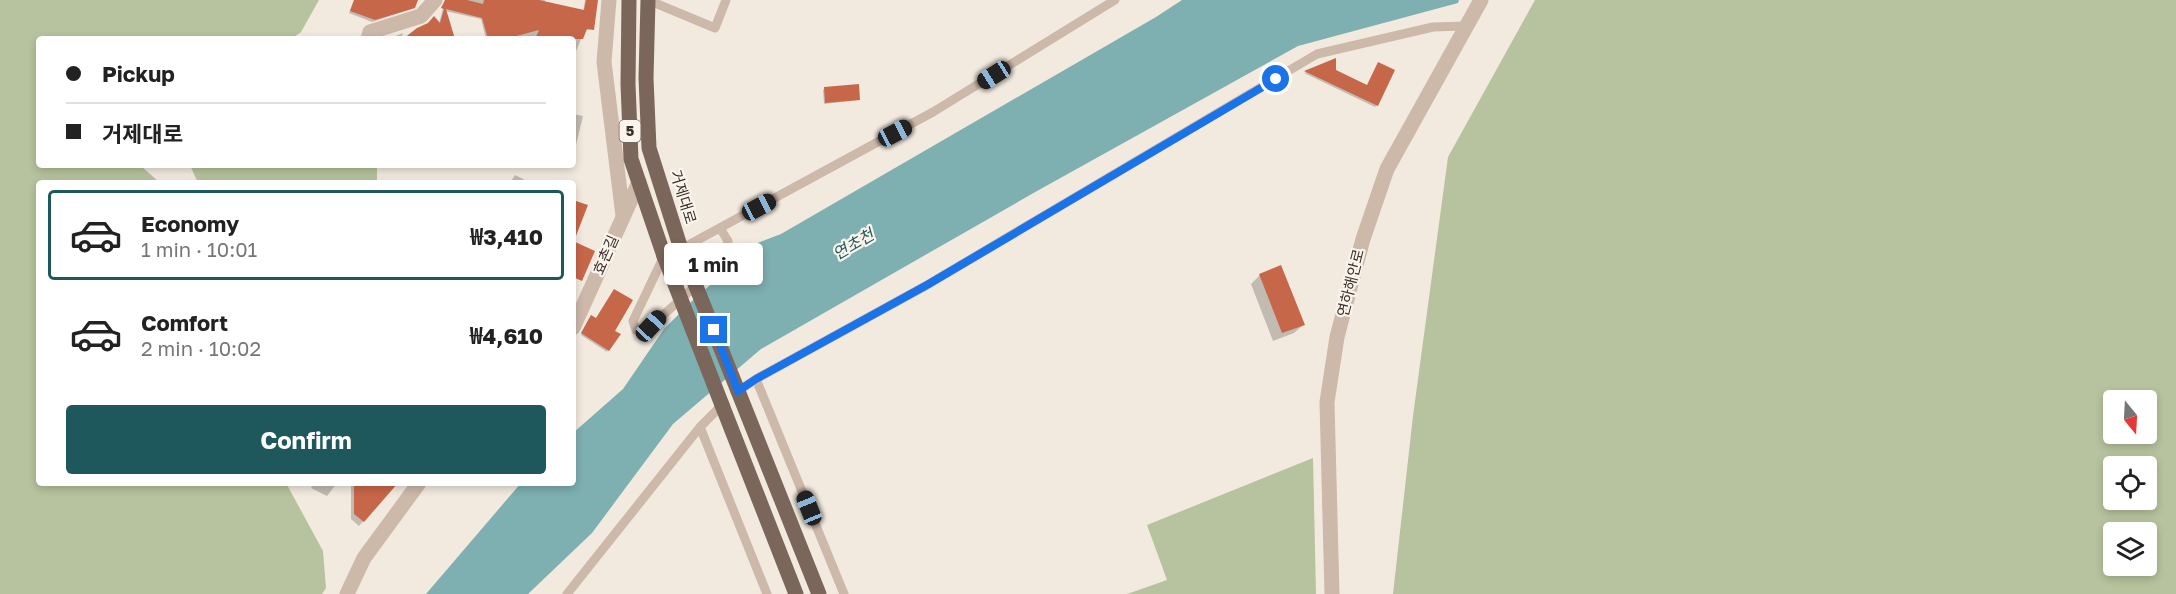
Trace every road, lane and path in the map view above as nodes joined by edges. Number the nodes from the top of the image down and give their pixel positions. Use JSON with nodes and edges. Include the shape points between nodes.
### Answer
{"nodes":[{"id":1,"x":435,"y":0,"type":"edge"},
{"id":2,"x":609,"y":0,"type":"edge"},
{"id":3,"x":629,"y":0,"type":"edge"},
{"id":4,"x":648,"y":0,"type":"edge"},
{"id":5,"x":726,"y":0,"type":"edge"},
{"id":6,"x":1115,"y":0,"type":"edge"},
{"id":7,"x":1481,"y":0,"type":"edge"},
{"id":8,"x":1466,"y":26,"type":"junction"},
{"id":9,"x":369,"y":36,"type":"edge"},
{"id":10,"x":639,"y":182,"type":"junction"},
{"id":11,"x":623,"y":216,"type":"junction"},
{"id":12,"x":720,"y":228,"type":"junction"},
{"id":13,"x":681,"y":249,"type":"junction"},
{"id":14,"x":664,"y":256,"type":"junction"},
{"id":15,"x":576,"y":321,"type":"edge"},
{"id":16,"x":756,"y":379,"type":"junction"},
{"id":17,"x":738,"y":391,"type":"junction"},
{"id":18,"x":722,"y":405,"type":"junction"},
{"id":19,"x":700,"y":427,"type":"junction"},
{"id":20,"x":417,"y":486,"type":"edge"},
{"id":21,"x":347,"y":594,"type":"edge"},
{"id":22,"x":567,"y":594,"type":"edge"},
{"id":23,"x":767,"y":594,"type":"edge"},
{"id":24,"x":796,"y":594,"type":"edge"},
{"id":25,"x":819,"y":594,"type":"edge"},
{"id":26,"x":844,"y":594,"type":"edge"},
{"id":27,"x":1332,"y":594,"type":"edge"}],
"edges":[{"from":1,"to":9,"type":"street","via":[[421,16],[370,32]]},
{"from":2,"to":11,"type":"street","via":[[604,62]]},
{"from":3,"to":10,"type":"main road","number":"5","via":[[631,159]]},
{"from":4,"to":5,"type":"lane","via":[[716,28]]},
{"from":4,"to":13,"type":"main road","name":"거제대로","number":"5","via":[[649,148]]},
{"from":6,"to":12,"type":"lane","via":[[933,112]]},
{"from":7,"to":8,"type":"street","name":"연하해안로"},
{"from":8,"to":16,"type":"lane","via":[[1433,27],[1317,54],[927,285]]},
{"from":8,"to":27,"type":"street","name":"연하해안로","via":[[1387,169],[1363,238],[1337,337],[1327,402]]},
{"from":10,"to":11,"type":"street","name":"효촌길"},
{"from":10,"to":14,"type":"main road","number":"5"},
{"from":11,"to":15,"type":"street","name":"효촌길"},
{"from":12,"to":13,"type":"lane"},
{"from":12,"to":14,"type":"lane","via":[[728,241],[721,263],[651,326],[636,330],[633,321]]},
{"from":13,"to":17,"type":"main road","name":"거제대로","number":"5","bridge":true},
{"from":14,"to":18,"type":"main road","number":"5","bridge":true},
{"from":16,"to":17,"type":"lane"},
{"from":16,"to":26,"type":"lane"},
{"from":17,"to":25,"type":"main road","name":"거제대로","number":"5"},
{"from":18,"to":19,"type":"lane"},
{"from":18,"to":24,"type":"main road","number":"5"},
{"from":19,"to":22,"type":"lane"},
{"from":19,"to":23,"type":"lane"},
{"from":20,"to":21,"type":"street","via":[[364,558]]}]}
